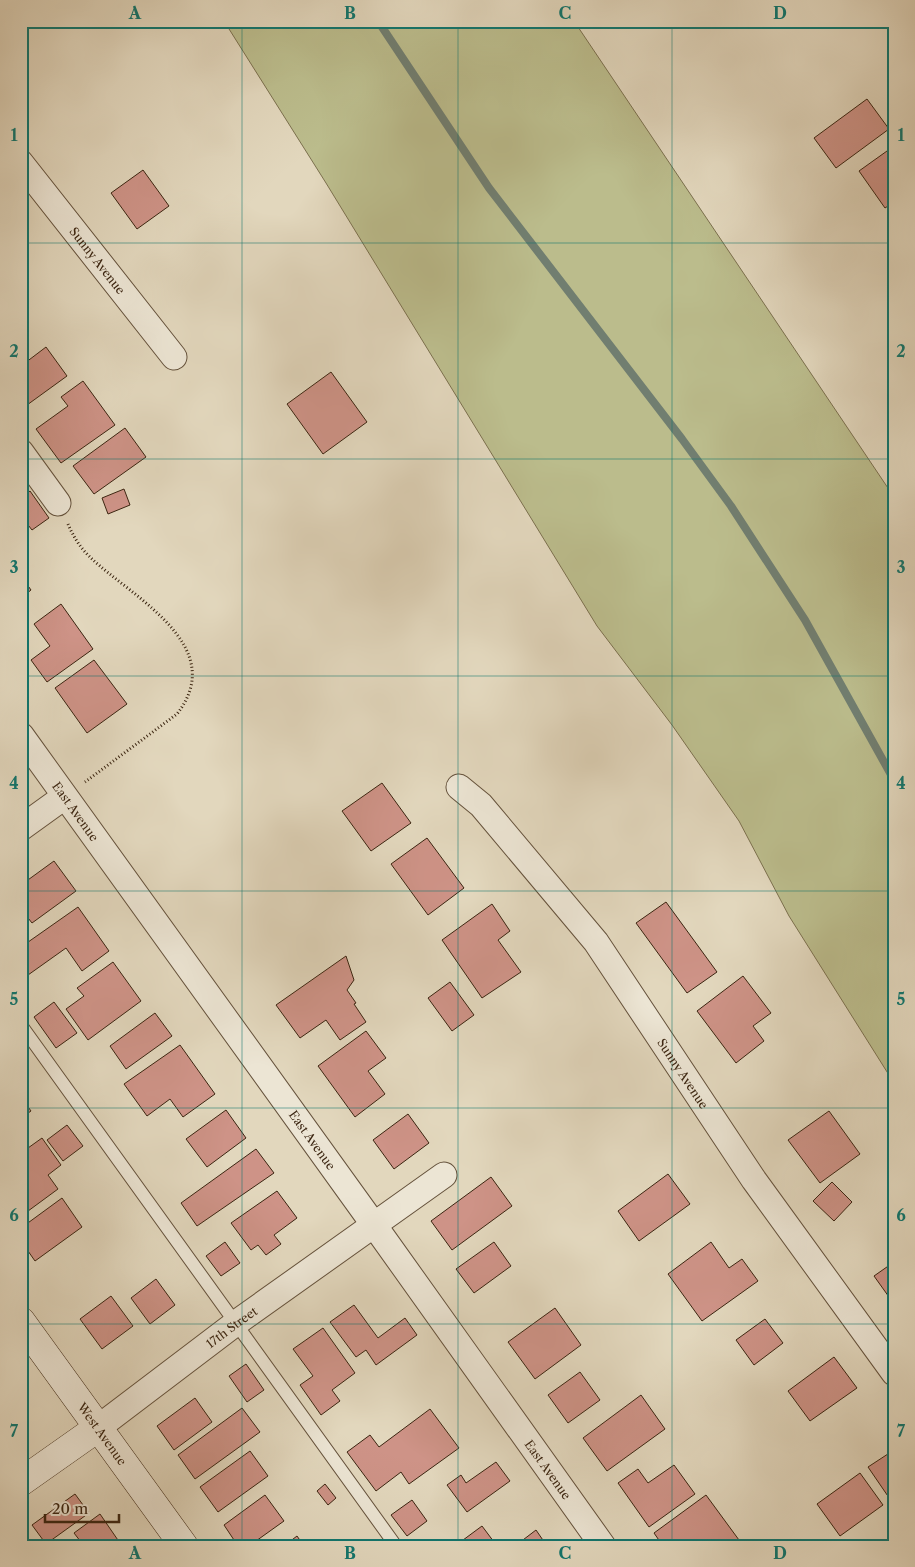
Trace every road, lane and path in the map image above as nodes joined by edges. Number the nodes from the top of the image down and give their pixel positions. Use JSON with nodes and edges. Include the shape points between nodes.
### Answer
{"nodes":[{"id":1,"x":21,"y":163,"type":"edge"},
{"id":2,"x":174,"y":357,"type":"dead end"},
{"id":3,"x":21,"y":452,"type":"edge"},
{"id":4,"x":58,"y":503,"type":"joint"},
{"id":5,"x":21,"y":735,"type":"edge"},
{"id":6,"x":459,"y":787,"type":"dead end"},
{"id":7,"x":64,"y":797,"type":"junction"},
{"id":8,"x":21,"y":828,"type":"edge"},
{"id":9,"x":21,"y":1025,"type":"edge"},
{"id":10,"x":444,"y":1175,"type":"dead end"},
{"id":11,"x":374,"y":1225,"type":"junction"},
{"id":12,"x":21,"y":1321,"type":"edge"},
{"id":13,"x":236,"y":1323,"type":"junction"},
{"id":14,"x":894,"y":1373,"type":"edge"},
{"id":15,"x":99,"y":1427,"type":"junction"},
{"id":16,"x":21,"y":1482,"type":"edge"},
{"id":17,"x":184,"y":1546,"type":"edge"},
{"id":18,"x":396,"y":1546,"type":"edge"},
{"id":19,"x":603,"y":1546,"type":"edge"}],
"edges":[{"from":1,"to":2,"type":"street","name":"Sunny Avenue"},
{"from":3,"to":4,"type":"street"},
{"from":4,"to":7,"type":"path","via":[[73,534],[90,558],[139,596],[178,636],[189,657],[193,674],[186,702],[177,714]]},
{"from":5,"to":7,"type":"street","name":"East Avenue"},
{"from":6,"to":14,"type":"street","name":"Sunny Avenue","via":[[481,805],[596,942],[754,1180]]},
{"from":7,"to":8,"type":"street"},
{"from":7,"to":11,"type":"street","name":"East Avenue"},
{"from":9,"to":13,"type":"lane"},
{"from":10,"to":11,"type":"street","name":"17th Street"},
{"from":11,"to":13,"type":"street","name":"17th Street"},
{"from":11,"to":19,"type":"street","name":"East Avenue"},
{"from":12,"to":15,"type":"main road","name":"West Avenue"},
{"from":13,"to":15,"type":"street","name":"17th Street"},
{"from":13,"to":18,"type":"lane"},
{"from":15,"to":16,"type":"main road","name":"17th Street"},
{"from":15,"to":17,"type":"main road","name":"West Avenue"}]}
